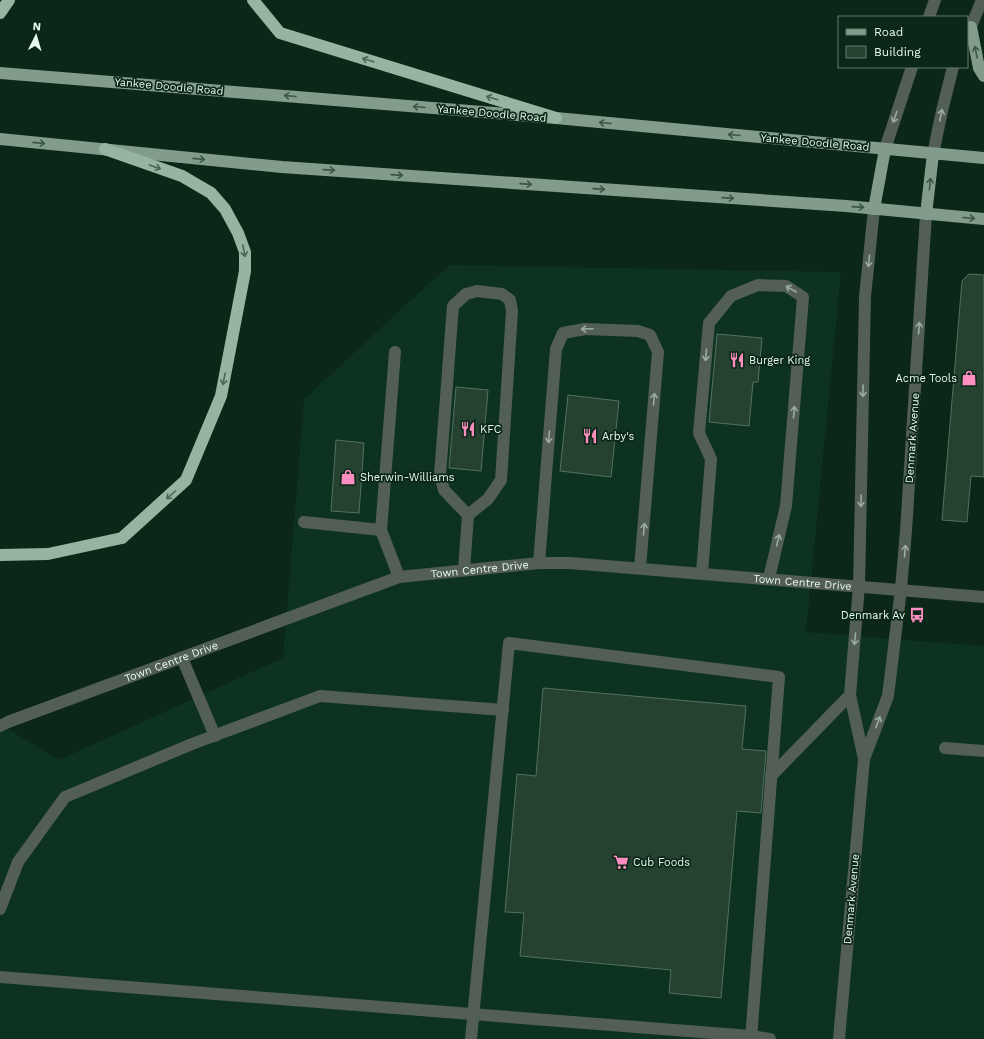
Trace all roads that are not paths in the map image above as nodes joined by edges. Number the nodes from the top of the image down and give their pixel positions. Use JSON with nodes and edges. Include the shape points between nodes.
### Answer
{"nodes":[{"id":1,"x":8,"y":0,"type":"edge"},
{"id":2,"x":253,"y":0,"type":"edge"},
{"id":3,"x":935,"y":0,"type":"edge"},
{"id":4,"x":982,"y":0,"type":"edge"},
{"id":5,"x":0,"y":13,"type":"edge"},
{"id":6,"x":929,"y":16,"type":"edge"},
{"id":7,"x":969,"y":31,"type":"edge"},
{"id":8,"x":912,"y":68,"type":"edge"},
{"id":9,"x":953,"y":68,"type":"edge"},
{"id":10,"x":3,"y":73,"type":"edge"},
{"id":11,"x":984,"y":76,"type":"edge"},
{"id":12,"x":556,"y":118,"type":"junction"},
{"id":13,"x":0,"y":139,"type":"edge"},
{"id":14,"x":105,"y":149,"type":"junction"},
{"id":15,"x":884,"y":149,"type":"junction"},
{"id":16,"x":933,"y":154,"type":"junction"},
{"id":17,"x":984,"y":158,"type":"edge"},
{"id":18,"x":874,"y":208,"type":"junction"},
{"id":19,"x":926,"y":214,"type":"junction"},
{"id":20,"x":984,"y":219,"type":"edge"},
{"id":21,"x":395,"y":352,"type":"dead end"},
{"id":22,"x":468,"y":515,"type":"junction"},
{"id":23,"x":304,"y":522,"type":"dead end"},
{"id":24,"x":382,"y":530,"type":"junction"},
{"id":25,"x":0,"y":555,"type":"edge"},
{"id":26,"x":539,"y":563,"type":"junction"},
{"id":27,"x":640,"y":568,"type":"junction"},
{"id":28,"x":464,"y":570,"type":"junction"},
{"id":29,"x":702,"y":573,"type":"junction"},
{"id":30,"x":399,"y":577,"type":"junction"},
{"id":31,"x":769,"y":578,"type":"junction"},
{"id":32,"x":859,"y":586,"type":"junction"},
{"id":33,"x":901,"y":590,"type":"junction"},
{"id":34,"x":984,"y":597,"type":"edge"},
{"id":35,"x":182,"y":658,"type":"junction"},
{"id":36,"x":850,"y":695,"type":"junction"},
{"id":37,"x":503,"y":710,"type":"junction"},
{"id":38,"x":0,"y":726,"type":"edge"},
{"id":39,"x":215,"y":736,"type":"junction"},
{"id":40,"x":945,"y":748,"type":"dead end"},
{"id":41,"x":984,"y":751,"type":"edge"},
{"id":42,"x":864,"y":758,"type":"junction"},
{"id":43,"x":771,"y":776,"type":"junction"},
{"id":44,"x":0,"y":909,"type":"edge"},
{"id":45,"x":0,"y":977,"type":"edge"},
{"id":46,"x":473,"y":1014,"type":"junction"},
{"id":47,"x":751,"y":1038,"type":"edge"},
{"id":48,"x":471,"y":1039,"type":"edge"},
{"id":49,"x":770,"y":1039,"type":"edge"},
{"id":50,"x":839,"y":1039,"type":"edge"}],
"edges":[{"from":1,"to":5,"type":"highway"},
{"from":12,"to":2,"type":"highway","one_way":true,"via":[[280,32]]},
{"from":3,"to":6,"type":"street"},
{"from":4,"to":7,"type":"street"},
{"from":11,"to":7,"type":"main road","one_way":true,"via":[[979,68]]},
{"from":8,"to":15,"type":"street","name":"Denmark Avenue","one_way":true},
{"from":16,"to":9,"type":"street","name":"Denmark Avenue","one_way":true},
{"from":12,"to":10,"type":"main road","name":"Yankee Doodle Road","one_way":true},
{"from":15,"to":12,"type":"main road","name":"Yankee Doodle Road","one_way":true},
{"from":13,"to":14,"type":"main road","one_way":true},
{"from":14,"to":18,"type":"main road","one_way":true,"via":[[282,167]]},
{"from":14,"to":25,"type":"highway","one_way":true,"via":[[182,176],[211,193],[224,208],[238,233],[245,252],[245,271],[221,396],[186,480],[122,538],[48,554]]},
{"from":15,"to":16,"type":"main road","name":"Yankee Doodle Road"},
{"from":15,"to":18,"type":"main road","name":"Denmark Avenue"},
{"from":16,"to":17,"type":"main road","name":"Yankee Doodle Road"},
{"from":19,"to":16,"type":"main road","name":"Denmark Avenue","one_way":true},
{"from":18,"to":19,"type":"main road"},
{"from":18,"to":32,"type":"street","name":"Denmark Avenue","one_way":true,"via":[[865,297]]},
{"from":19,"to":20,"type":"main road","one_way":true},
{"from":33,"to":19,"type":"street","name":"Denmark Avenue","one_way":true},
{"from":21,"to":24,"type":"street"},
{"from":22,"to":22,"type":"street","via":[[488,499],[501,480],[512,311],[510,300],[502,294],[477,291],[466,294],[452,306],[440,475],[444,490]]},
{"from":22,"to":28,"type":"street"},
{"from":23,"to":24,"type":"street"},
{"from":24,"to":30,"type":"street"},
{"from":26,"to":27,"type":"street","name":"Town Centre Drive"},
{"from":27,"to":26,"type":"street","one_way":true,"via":[[658,352],[650,335],[638,331],[585,329],[563,333],[556,349]]},
{"from":26,"to":28,"type":"street","name":"Town Centre Drive"},
{"from":27,"to":29,"type":"street","name":"Town Centre Drive"},
{"from":28,"to":30,"type":"street","name":"Town Centre Drive"},
{"from":29,"to":31,"type":"street","name":"Town Centre Drive"},
{"from":31,"to":29,"type":"street","one_way":true,"via":[[786,506],[803,297],[786,286],[758,285],[731,296],[709,323],[699,433],[711,459]]},
{"from":30,"to":35,"type":"street","name":"Town Centre Drive"},
{"from":31,"to":32,"type":"street","name":"Town Centre Drive"},
{"from":32,"to":33,"type":"street","name":"Town Centre Drive"},
{"from":32,"to":36,"type":"street","name":"Denmark Avenue","one_way":true},
{"from":33,"to":34,"type":"street","name":"Town Centre Drive"},
{"from":42,"to":33,"type":"street","name":"Denmark Avenue","one_way":true,"via":[[888,696]]},
{"from":35,"to":38,"type":"street","name":"Town Centre Drive"},
{"from":35,"to":39,"type":"street"},
{"from":36,"to":42,"type":"street","name":"Denmark Avenue"},
{"from":36,"to":43,"type":"street"},
{"from":37,"to":39,"type":"street","via":[[320,696]]},
{"from":37,"to":43,"type":"street","via":[[509,643],[779,676]]},
{"from":37,"to":46,"type":"street"},
{"from":39,"to":44,"type":"street","via":[[65,797],[18,862]]},
{"from":40,"to":41,"type":"street"},
{"from":42,"to":50,"type":"street","name":"Denmark Avenue"},
{"from":43,"to":47,"type":"street"},
{"from":45,"to":46,"type":"street"},
{"from":46,"to":47,"type":"street"},
{"from":46,"to":48,"type":"street"},
{"from":47,"to":49,"type":"street"}]}
